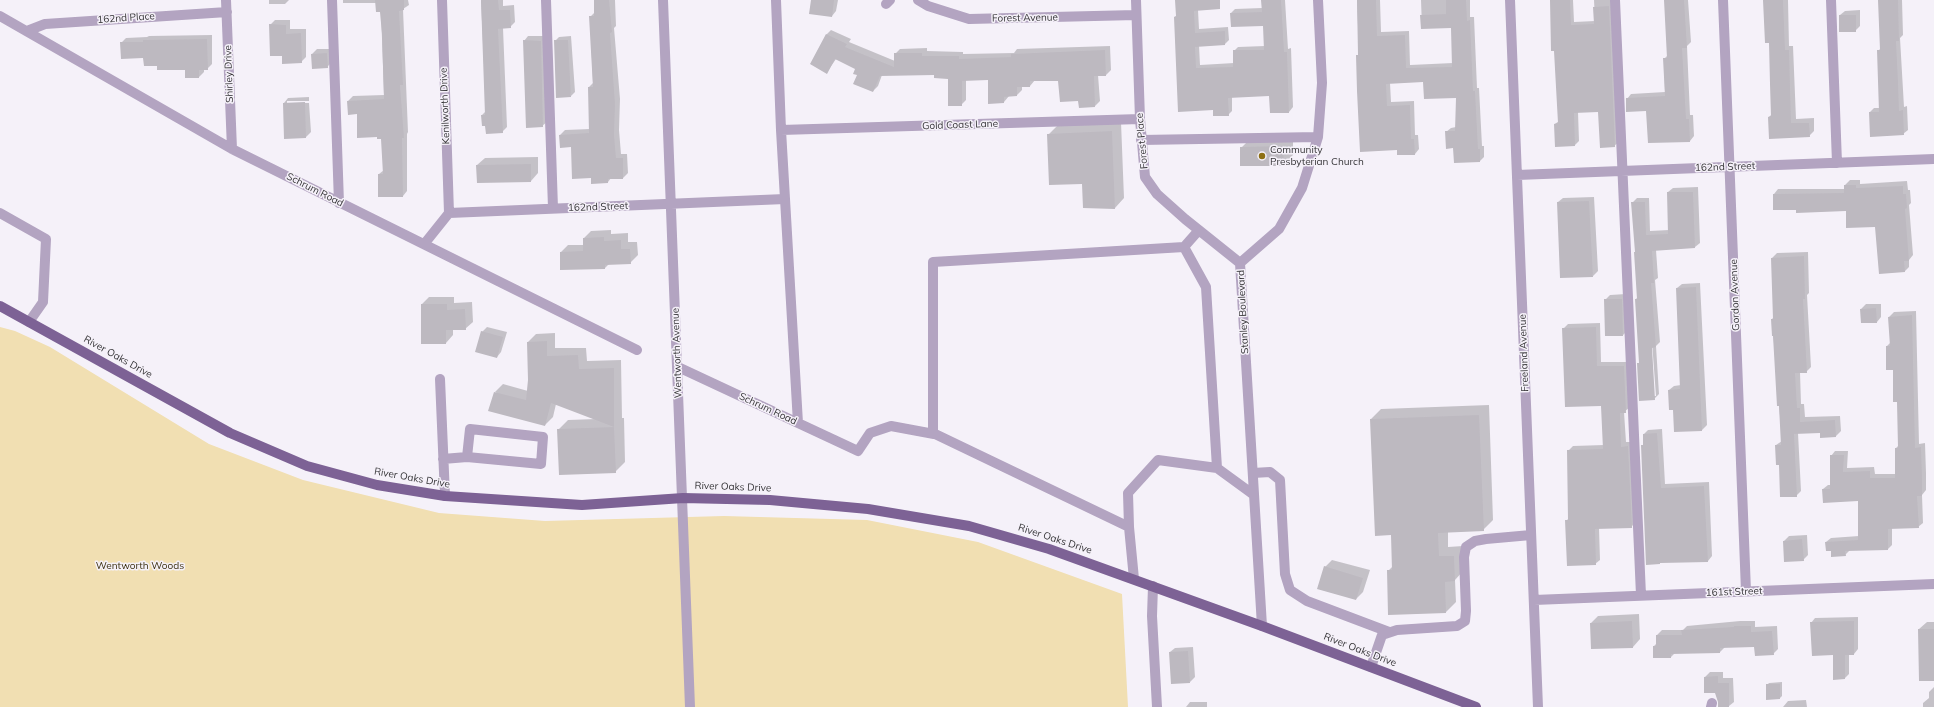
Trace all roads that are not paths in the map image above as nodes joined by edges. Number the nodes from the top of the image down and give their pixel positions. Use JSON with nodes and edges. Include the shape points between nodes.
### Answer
{"nodes":[{"id":1,"x":226,"y":0,"type":"edge"},
{"id":2,"x":332,"y":0,"type":"edge"},
{"id":3,"x":442,"y":0,"type":"edge"},
{"id":4,"x":546,"y":0,"type":"edge"},
{"id":5,"x":663,"y":0,"type":"edge"},
{"id":6,"x":776,"y":0,"type":"edge"},
{"id":7,"x":918,"y":0,"type":"edge"},
{"id":8,"x":1136,"y":0,"type":"edge"},
{"id":9,"x":1318,"y":0,"type":"edge"},
{"id":10,"x":1510,"y":0,"type":"edge"},
{"id":11,"x":1616,"y":0,"type":"edge"},
{"id":12,"x":1723,"y":0,"type":"edge"},
{"id":13,"x":1831,"y":0,"type":"edge"},
{"id":14,"x":227,"y":12,"type":"junction"},
{"id":15,"x":1136,"y":15,"type":"junction"},
{"id":16,"x":0,"y":16,"type":"edge"},
{"id":17,"x":28,"y":31,"type":"junction"},
{"id":18,"x":1140,"y":119,"type":"junction"},
{"id":19,"x":781,"y":130,"type":"junction"},
{"id":20,"x":1318,"y":137,"type":"junction"},
{"id":21,"x":1142,"y":140,"type":"junction"},
{"id":22,"x":232,"y":148,"type":"junction"},
{"id":23,"x":1934,"y":160,"type":"edge"},
{"id":24,"x":1837,"y":163,"type":"junction"},
{"id":25,"x":1730,"y":167,"type":"junction"},
{"id":26,"x":1623,"y":171,"type":"junction"},
{"id":27,"x":1517,"y":175,"type":"junction"},
{"id":28,"x":785,"y":199,"type":"junction"},
{"id":29,"x":339,"y":203,"type":"junction"},
{"id":30,"x":671,"y":204,"type":"junction"},
{"id":31,"x":553,"y":208,"type":"junction"},
{"id":32,"x":449,"y":212,"type":"junction"},
{"id":33,"x":0,"y":214,"type":"edge"},
{"id":34,"x":1199,"y":230,"type":"junction"},
{"id":35,"x":425,"y":243,"type":"junction"},
{"id":36,"x":1184,"y":247,"type":"junction"},
{"id":37,"x":1240,"y":262,"type":"junction"},
{"id":38,"x":0,"y":306,"type":"edge"},
{"id":39,"x":29,"y":322,"type":"junction"},
{"id":40,"x":637,"y":350,"type":"dead end"},
{"id":41,"x":678,"y":367,"type":"junction"},
{"id":42,"x":440,"y":379,"type":"dead end"},
{"id":43,"x":798,"y":423,"type":"junction"},
{"id":44,"x":934,"y":434,"type":"junction"},
{"id":45,"x":467,"y":457,"type":"junction"},
{"id":46,"x":443,"y":459,"type":"junction"},
{"id":47,"x":1217,"y":468,"type":"junction"},
{"id":48,"x":1253,"y":473,"type":"junction"},
{"id":49,"x":1254,"y":495,"type":"junction"},
{"id":50,"x":445,"y":496,"type":"junction"},
{"id":51,"x":683,"y":498,"type":"junction"},
{"id":52,"x":1129,"y":527,"type":"junction"},
{"id":53,"x":1531,"y":535,"type":"junction"},
{"id":54,"x":1134,"y":579,"type":"junction"},
{"id":55,"x":1934,"y":584,"type":"edge"},
{"id":56,"x":1153,"y":586,"type":"junction"},
{"id":57,"x":1746,"y":591,"type":"junction"},
{"id":58,"x":1640,"y":595,"type":"junction"},
{"id":59,"x":1534,"y":600,"type":"junction"},
{"id":60,"x":1262,"y":626,"type":"junction"},
{"id":61,"x":1389,"y":632,"type":"junction"},
{"id":62,"x":1371,"y":667,"type":"junction"},
{"id":63,"x":690,"y":707,"type":"edge"},
{"id":64,"x":1157,"y":707,"type":"edge"},
{"id":65,"x":1476,"y":707,"type":"edge"},
{"id":66,"x":1538,"y":707,"type":"edge"}],
"edges":[{"from":1,"to":14,"type":"street","name":"Shirley Drive"},
{"from":2,"to":29,"type":"street"},
{"from":3,"to":32,"type":"street","name":"Kenilworth Drive"},
{"from":4,"to":31,"type":"street"},
{"from":5,"to":30,"type":"street","name":"Wentworth Avenue"},
{"from":6,"to":19,"type":"street"},
{"from":7,"to":15,"type":"street","name":"Forest Avenue","via":[[928,6],[969,19]]},
{"from":8,"to":15,"type":"street","name":"Forest Place"},
{"from":9,"to":20,"type":"street","name":"Stanley Boulevard","via":[[1322,83]]},
{"from":10,"to":27,"type":"street","name":"Freeland Avenue"},
{"from":11,"to":26,"type":"street"},
{"from":12,"to":25,"type":"street","name":"Gordon Avenue"},
{"from":13,"to":24,"type":"street"},
{"from":14,"to":17,"type":"street","name":"162nd Place","via":[[45,24]]},
{"from":14,"to":22,"type":"street","name":"Shirley Drive"},
{"from":15,"to":18,"type":"street","name":"Forest Place"},
{"from":16,"to":17,"type":"street","name":"Schrum Road"},
{"from":17,"to":22,"type":"street","name":"Schrum Road"},
{"from":18,"to":19,"type":"street","name":"Gold Coast Lane"},
{"from":18,"to":21,"type":"street","name":"Forest Place"},
{"from":19,"to":28,"type":"street"},
{"from":20,"to":21,"type":"street"},
{"from":20,"to":37,"type":"street","name":"Stanley Boulevard","via":[[1302,188],[1279,229]]},
{"from":21,"to":34,"type":"street","name":"Forest Place","via":[[1145,177],[1157,194]]},
{"from":22,"to":29,"type":"street","name":"Schrum Road"},
{"from":23,"to":24,"type":"street","name":"162nd Street"},
{"from":24,"to":25,"type":"street","name":"162nd Street"},
{"from":25,"to":26,"type":"street","name":"162nd Street"},
{"from":25,"to":57,"type":"street","name":"Gordon Avenue"},
{"from":26,"to":27,"type":"street","name":"162nd Street"},
{"from":26,"to":58,"type":"street"},
{"from":27,"to":53,"type":"street","name":"Freeland Avenue"},
{"from":28,"to":30,"type":"street","name":"162nd Street"},
{"from":28,"to":43,"type":"street"},
{"from":29,"to":35,"type":"street","name":"Schrum Road"},
{"from":30,"to":31,"type":"street","name":"162nd Street"},
{"from":30,"to":41,"type":"street","name":"Wentworth Avenue"},
{"from":31,"to":32,"type":"street","name":"162nd Street"},
{"from":32,"to":35,"type":"street"},
{"from":33,"to":39,"type":"street","via":[[46,239],[43,302]]},
{"from":34,"to":36,"type":"street"},
{"from":34,"to":37,"type":"street","name":"Forest Place"},
{"from":35,"to":40,"type":"street","name":"Schrum Road"},
{"from":36,"to":44,"type":"street","via":[[932,262]]},
{"from":36,"to":47,"type":"street","via":[[1206,287]]},
{"from":37,"to":48,"type":"street","name":"Stanley Boulevard"},
{"from":38,"to":39,"type":"main road","name":"River Oaks Drive"},
{"from":39,"to":50,"type":"main road","name":"River Oaks Drive","via":[[230,433],[307,466],[377,485]]},
{"from":41,"to":43,"type":"street","name":"Schrum Road"},
{"from":41,"to":51,"type":"street","name":"Wentworth Avenue"},
{"from":42,"to":46,"type":"street"},
{"from":43,"to":44,"type":"street","name":"Schrum Road","via":[[858,451],[870,433],[891,426]]},
{"from":44,"to":52,"type":"street"},
{"from":45,"to":45,"type":"street","via":[[470,429],[543,437],[541,464]]},
{"from":45,"to":46,"type":"street"},
{"from":46,"to":50,"type":"street"},
{"from":47,"to":49,"type":"street"},
{"from":47,"to":52,"type":"street","via":[[1158,460],[1128,493]]},
{"from":48,"to":49,"type":"street","name":"Stanley Boulevard"},
{"from":48,"to":61,"type":"street","via":[[1270,472],[1280,480],[1285,574],[1290,590],[1307,601]]},
{"from":49,"to":60,"type":"street","name":"Stanley Boulevard"},
{"from":50,"to":51,"type":"main road","name":"River Oaks Drive","via":[[582,505]]},
{"from":51,"to":54,"type":"main road","name":"River Oaks Drive","via":[[770,500],[868,509],[969,526],[1049,549]]},
{"from":51,"to":63,"type":"street","name":"Wentworth Avenue"},
{"from":52,"to":54,"type":"street"},
{"from":53,"to":59,"type":"street","name":"Freeland Avenue"},
{"from":53,"to":61,"type":"street","via":[[1474,541],[1466,547],[1465,621],[1457,626]]},
{"from":54,"to":56,"type":"main road","name":"River Oaks Drive"},
{"from":55,"to":57,"type":"street","name":"161st Street"},
{"from":56,"to":60,"type":"main road","name":"River Oaks Drive"},
{"from":56,"to":64,"type":"street"},
{"from":57,"to":58,"type":"street","name":"161st Street"},
{"from":58,"to":59,"type":"street","name":"161st Street"},
{"from":59,"to":66,"type":"street","name":"Freeland Avenue"},
{"from":60,"to":62,"type":"main road","name":"River Oaks Drive"},
{"from":61,"to":62,"type":"street","via":[[1382,634]]},
{"from":62,"to":65,"type":"main road","name":"River Oaks Drive"}]}
